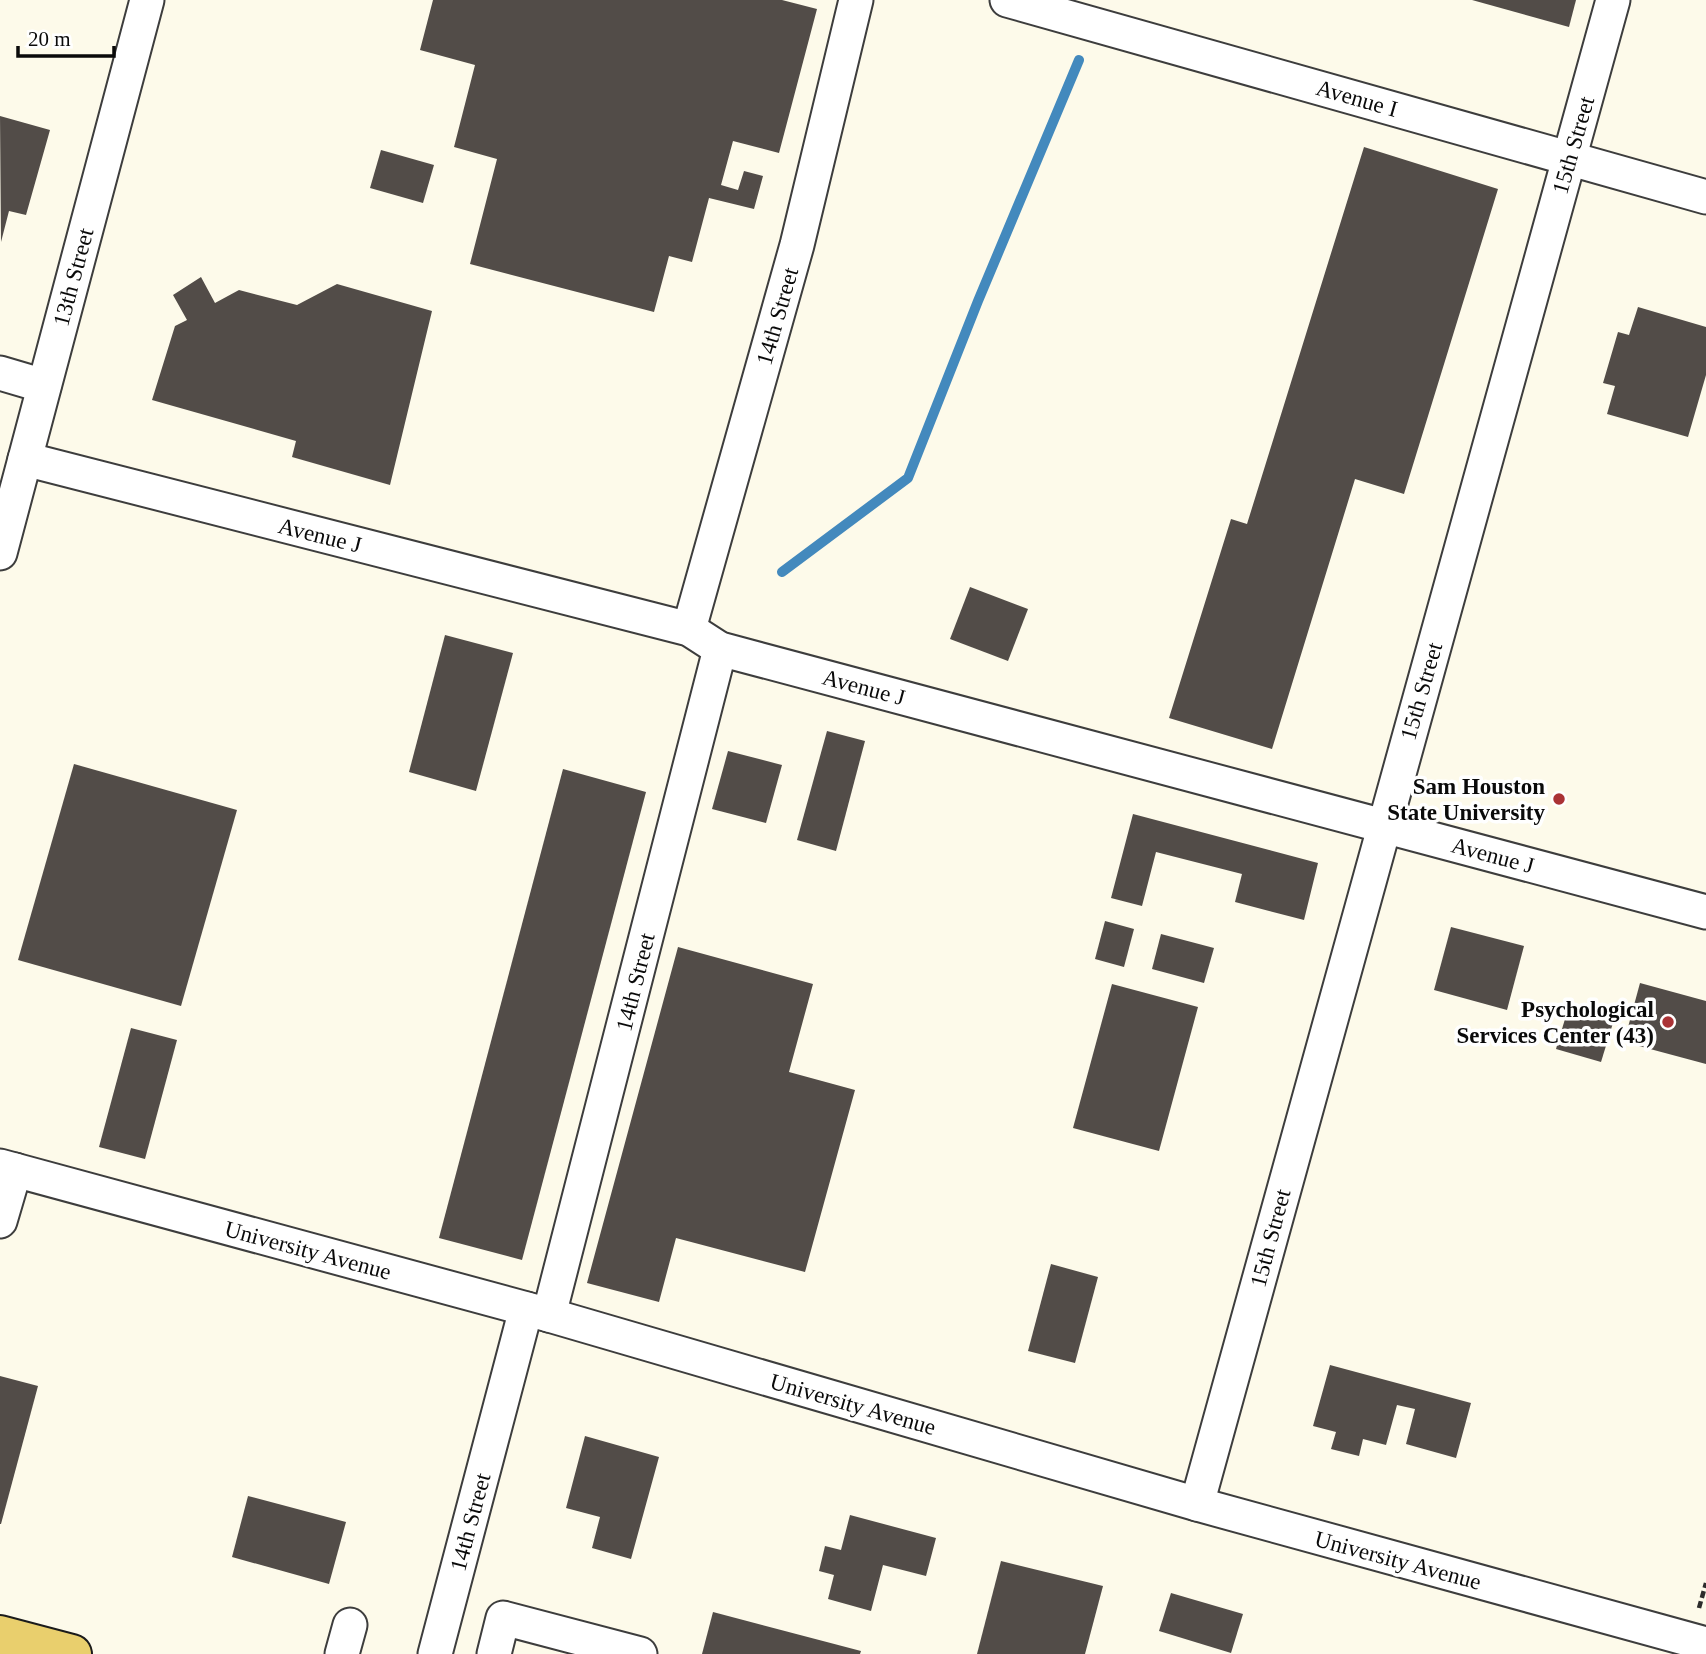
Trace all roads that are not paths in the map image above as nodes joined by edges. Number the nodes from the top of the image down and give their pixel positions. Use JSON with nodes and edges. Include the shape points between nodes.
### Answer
{"nodes":[{"id":1,"x":147,"y":0,"type":"edge"},
{"id":2,"x":856,"y":0,"type":"edge"},
{"id":3,"x":1007,"y":0,"type":"edge"},
{"id":4,"x":1613,"y":0,"type":"edge"},
{"id":5,"x":1569,"y":157,"type":"junction"},
{"id":6,"x":1706,"y":197,"type":"edge"},
{"id":7,"x":0,"y":373,"type":"edge"},
{"id":8,"x":44,"y":386,"type":"junction"},
{"id":9,"x":25,"y":460,"type":"junction"},
{"id":10,"x":0,"y":553,"type":"edge"},
{"id":11,"x":689,"y":629,"type":"junction"},
{"id":12,"x":720,"y":649,"type":"junction"},
{"id":13,"x":1383,"y":826,"type":"junction"},
{"id":14,"x":1706,"y":912,"type":"edge"},
{"id":15,"x":8,"y":1168,"type":"edge"},
{"id":16,"x":0,"y":1221,"type":"edge"},
{"id":17,"x":538,"y":1312,"type":"junction"},
{"id":18,"x":1197,"y":1504,"type":"junction"},
{"id":19,"x":0,"y":1635,"type":"edge"},
{"id":20,"x":1706,"y":1644,"type":"edge"},
{"id":21,"x":72,"y":1654,"type":"edge"},
{"id":22,"x":435,"y":1654,"type":"edge"},
{"id":23,"x":494,"y":1654,"type":"edge"},
{"id":24,"x":640,"y":1654,"type":"edge"}],
"edges":[{"from":1,"to":8,"type":"street","name":"13th Street"},
{"from":2,"to":11,"type":"street","name":"14th Street","via":[[797,245]]},
{"from":3,"to":5,"type":"street","name":"Avenue I"},
{"from":4,"to":5,"type":"street","name":"15th Street"},
{"from":5,"to":6,"type":"street","name":"Avenue I"},
{"from":5,"to":13,"type":"street","name":"15th Street"},
{"from":7,"to":8,"type":"street"},
{"from":8,"to":9,"type":"street","name":"13th Street"},
{"from":9,"to":10,"type":"street","name":"13th Street"},
{"from":9,"to":11,"type":"street","name":"Avenue J"},
{"from":11,"to":12,"type":"street","name":"Avenue J"},
{"from":12,"to":13,"type":"street","name":"Avenue J"},
{"from":12,"to":17,"type":"street","name":"14th Street"},
{"from":13,"to":14,"type":"street","name":"Avenue J"},
{"from":13,"to":18,"type":"street","name":"15th Street"},
{"from":15,"to":16,"type":"street"},
{"from":15,"to":17,"type":"street","name":"University Avenue"},
{"from":17,"to":18,"type":"street","name":"University Avenue"},
{"from":17,"to":22,"type":"street","name":"14th Street"},
{"from":18,"to":20,"type":"street","name":"University Avenue"},
{"from":19,"to":21,"type":"main road"},
{"from":23,"to":24,"type":"street","via":[[503,1618]]}]}
